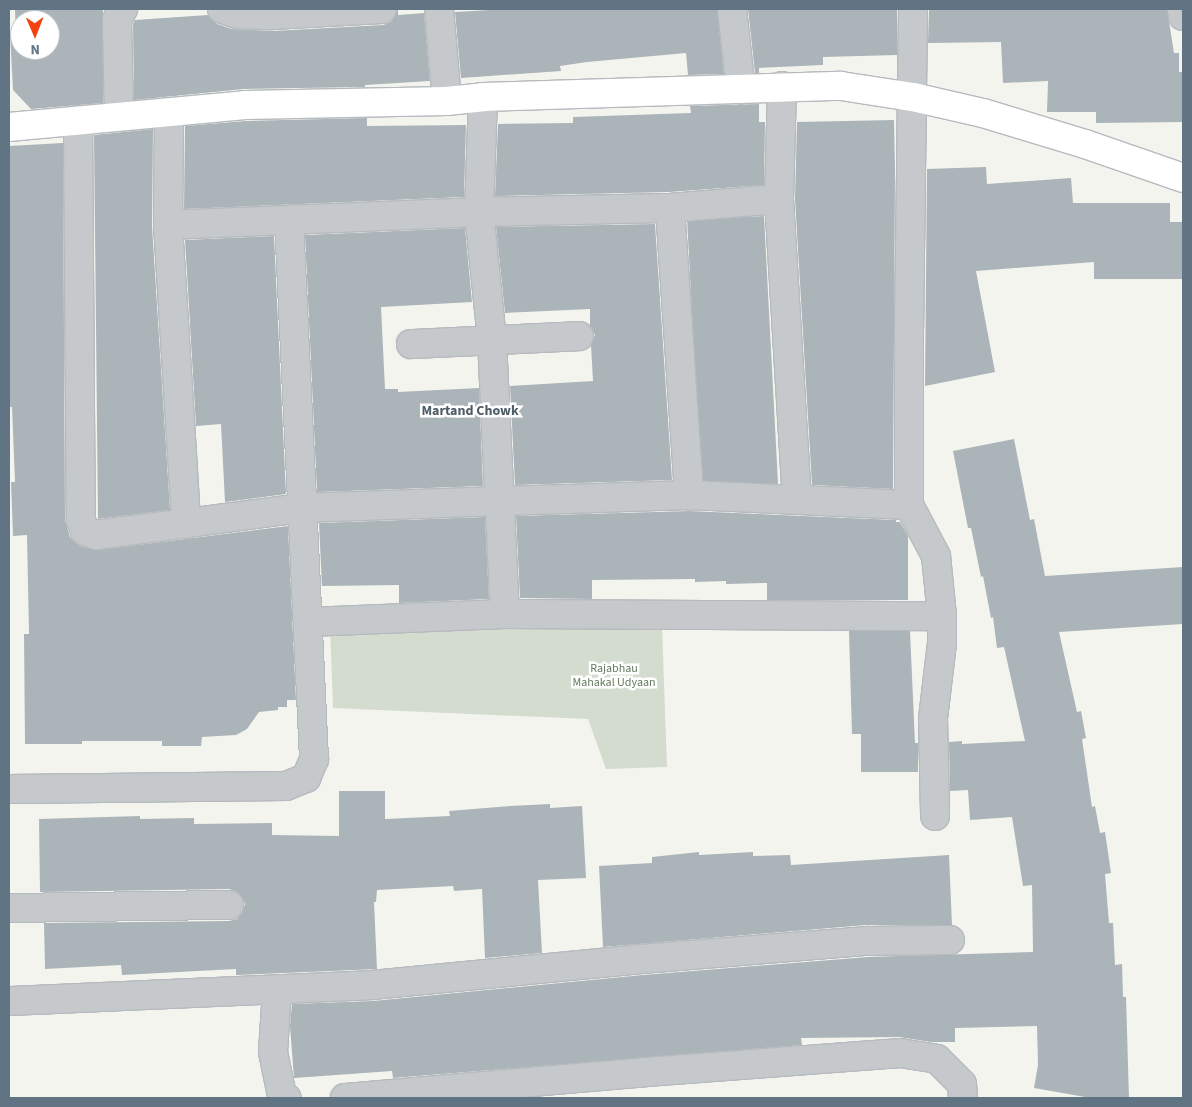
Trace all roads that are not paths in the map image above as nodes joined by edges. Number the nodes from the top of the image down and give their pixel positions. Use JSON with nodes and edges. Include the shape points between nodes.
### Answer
{"nodes":[{"id":1,"x":123,"y":9,"type":"edge"},
{"id":2,"x":222,"y":9,"type":"edge"},
{"id":3,"x":382,"y":9,"type":"edge"},
{"id":4,"x":439,"y":9,"type":"edge"},
{"id":5,"x":732,"y":9,"type":"edge"},
{"id":6,"x":913,"y":9,"type":"edge"},
{"id":7,"x":1182,"y":9,"type":"edge"},
{"id":8,"x":1183,"y":16,"type":"edge"},
{"id":9,"x":782,"y":86,"type":"junction"},
{"id":10,"x":741,"y":90,"type":"junction"},
{"id":11,"x":482,"y":97,"type":"junction"},
{"id":12,"x":914,"y":97,"type":"junction"},
{"id":13,"x":447,"y":101,"type":"junction"},
{"id":14,"x":169,"y":113,"type":"junction"},
{"id":15,"x":119,"y":116,"type":"junction"},
{"id":16,"x":78,"y":120,"type":"junction"},
{"id":17,"x":9,"y":127,"type":"edge"},
{"id":18,"x":1183,"y":178,"type":"edge"},
{"id":19,"x":778,"y":199,"type":"junction"},
{"id":20,"x":670,"y":208,"type":"junction"},
{"id":21,"x":479,"y":212,"type":"junction"},
{"id":22,"x":289,"y":220,"type":"junction"},
{"id":23,"x":168,"y":224,"type":"junction"},
{"id":24,"x":579,"y":336,"type":"dead end"},
{"id":25,"x":492,"y":340,"type":"junction"},
{"id":26,"x":411,"y":344,"type":"dead end"},
{"id":27,"x":689,"y":495,"type":"junction"},
{"id":28,"x":797,"y":499,"type":"junction"},
{"id":29,"x":501,"y":501,"type":"junction"},
{"id":30,"x":909,"y":505,"type":"junction"},
{"id":31,"x":302,"y":508,"type":"junction"},
{"id":32,"x":186,"y":523,"type":"junction"},
{"id":33,"x":505,"y":614,"type":"junction"},
{"id":34,"x":942,"y":616,"type":"junction"},
{"id":35,"x":308,"y":622,"type":"junction"},
{"id":36,"x":9,"y":790,"type":"edge"},
{"id":37,"x":935,"y":816,"type":"dead end"},
{"id":38,"x":229,"y":906,"type":"dead end"},
{"id":39,"x":9,"y":908,"type":"edge"},
{"id":40,"x":950,"y":940,"type":"dead end"},
{"id":41,"x":277,"y":990,"type":"junction"},
{"id":42,"x":9,"y":1001,"type":"edge"},
{"id":43,"x":287,"y":1098,"type":"edge"},
{"id":44,"x":345,"y":1098,"type":"edge"},
{"id":45,"x":963,"y":1098,"type":"edge"}],
"edges":[{"from":1,"to":15,"type":"street","via":[[117,20]]},
{"from":2,"to":3,"type":"street","via":[[237,14],[272,15]]},
{"from":4,"to":13,"type":"street"},
{"from":5,"to":10,"type":"street"},
{"from":6,"to":12,"type":"street"},
{"from":7,"to":8,"type":"street"},
{"from":9,"to":10,"type":"main road"},
{"from":9,"to":12,"type":"main road","via":[[840,86]]},
{"from":9,"to":19,"type":"street"},
{"from":10,"to":11,"type":"main road"},
{"from":11,"to":13,"type":"main road"},
{"from":11,"to":21,"type":"street"},
{"from":12,"to":18,"type":"main road","via":[[1002,119]]},
{"from":12,"to":30,"type":"street"},
{"from":13,"to":14,"type":"main road","via":[[245,106]]},
{"from":14,"to":15,"type":"main road"},
{"from":14,"to":23,"type":"street"},
{"from":15,"to":16,"type":"main road"},
{"from":16,"to":17,"type":"main road"},
{"from":16,"to":32,"type":"street","via":[[81,520],[85,531],[96,534]]},
{"from":19,"to":20,"type":"street"},
{"from":19,"to":28,"type":"street"},
{"from":20,"to":21,"type":"street"},
{"from":20,"to":27,"type":"street"},
{"from":21,"to":22,"type":"street"},
{"from":21,"to":25,"type":"street"},
{"from":22,"to":23,"type":"street"},
{"from":22,"to":31,"type":"street"},
{"from":23,"to":32,"type":"street"},
{"from":24,"to":25,"type":"street"},
{"from":25,"to":26,"type":"street"},
{"from":25,"to":29,"type":"street"},
{"from":27,"to":28,"type":"street"},
{"from":27,"to":29,"type":"street"},
{"from":28,"to":30,"type":"street"},
{"from":29,"to":31,"type":"street"},
{"from":29,"to":33,"type":"street"},
{"from":30,"to":34,"type":"street","via":[[936,556]]},
{"from":31,"to":32,"type":"street"},
{"from":31,"to":35,"type":"street"},
{"from":33,"to":34,"type":"street"},
{"from":33,"to":35,"type":"street"},
{"from":34,"to":37,"type":"street","via":[[933,718]]},
{"from":35,"to":36,"type":"street","via":[[314,759],[306,778],[286,786]]},
{"from":38,"to":39,"type":"street"},
{"from":40,"to":41,"type":"street","via":[[867,941],[372,985]]},
{"from":41,"to":42,"type":"street"},
{"from":41,"to":43,"type":"street","via":[[272,1052],[282,1096]]},
{"from":44,"to":45,"type":"street","via":[[900,1053],[937,1059],[962,1084]]}]}
